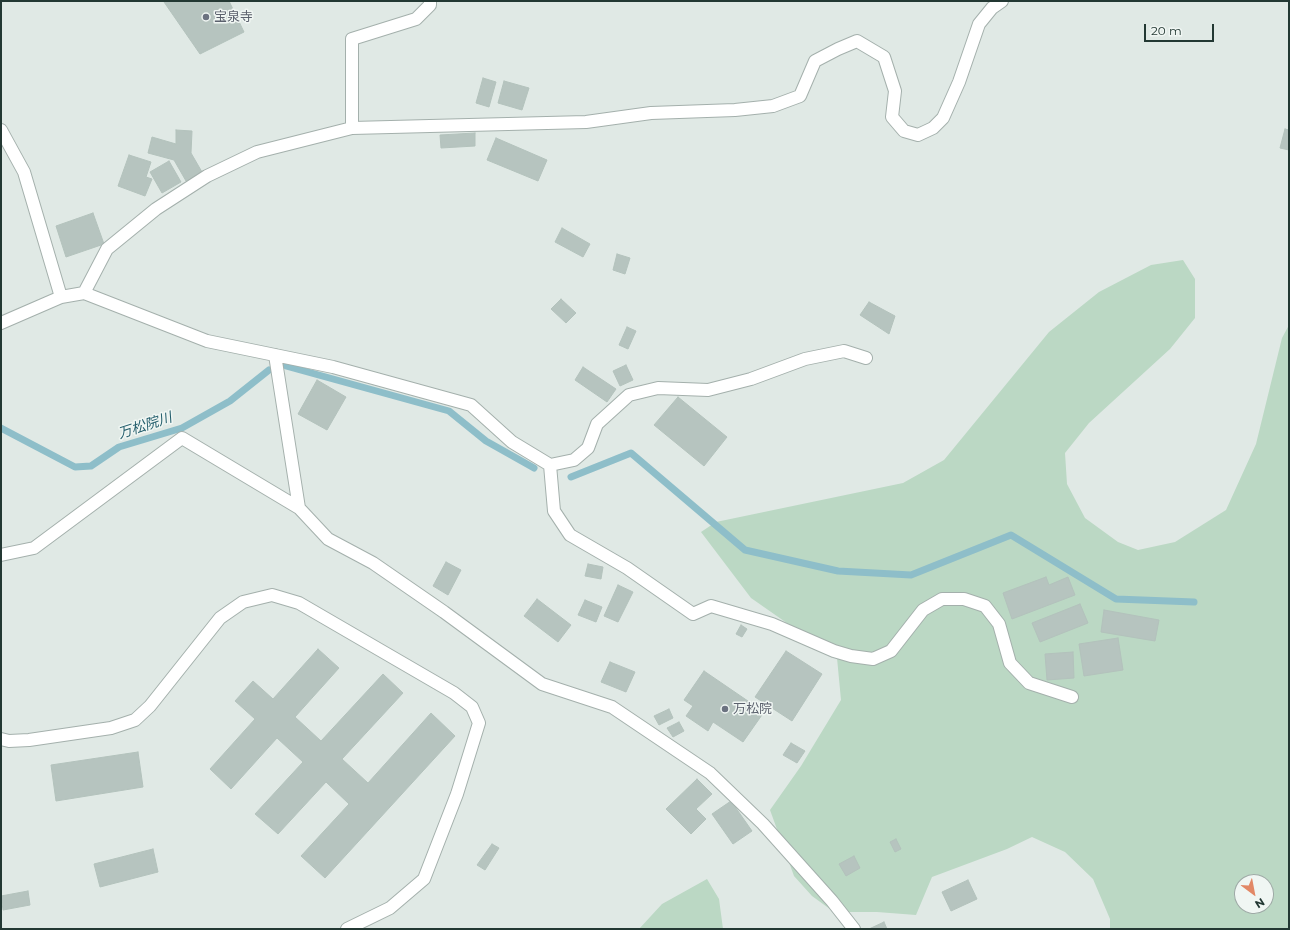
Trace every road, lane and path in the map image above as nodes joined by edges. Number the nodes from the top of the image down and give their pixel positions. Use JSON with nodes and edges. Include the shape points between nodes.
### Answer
{"nodes":[{"id":1,"x":430,"y":1,"type":"edge"},
{"id":2,"x":1002,"y":1,"type":"edge"},
{"id":3,"x":352,"y":128,"type":"junction"},
{"id":4,"x":1,"y":130,"type":"edge"},
{"id":5,"x":84,"y":293,"type":"junction"},
{"id":6,"x":61,"y":297,"type":"junction"},
{"id":7,"x":1,"y":323,"type":"edge"},
{"id":8,"x":275,"y":355,"type":"junction"},
{"id":9,"x":866,"y":358,"type":"dead end"},
{"id":10,"x":550,"y":465,"type":"junction"},
{"id":11,"x":299,"y":508,"type":"junction"},
{"id":12,"x":1,"y":555,"type":"edge"},
{"id":13,"x":1072,"y":697,"type":"dead end"},
{"id":14,"x":1,"y":739,"type":"edge"},
{"id":15,"x":347,"y":929,"type":"edge"},
{"id":16,"x":854,"y":929,"type":"edge"}],
"edges":[{"from":1,"to":3,"type":"street","via":[[430,5],[416,19],[352,39]]},
{"from":2,"to":3,"type":"street","via":[[992,8],[979,24],[959,82],[942,118],[933,128],[918,135],[904,131],[892,117],[894,90],[884,57],[857,41],[815,61],[800,96],[773,106],[651,113],[586,122]]},
{"from":3,"to":5,"type":"street","via":[[257,152],[206,176],[156,209],[107,249]]},
{"from":4,"to":6,"type":"street","via":[[24,172]]},
{"from":5,"to":6,"type":"street"},
{"from":5,"to":8,"type":"street","via":[[207,341]]},
{"from":6,"to":7,"type":"street"},
{"from":8,"to":10,"type":"street","via":[[333,367],[472,405],[512,442]]},
{"from":8,"to":11,"type":"street"},
{"from":9,"to":10,"type":"street","via":[[844,351],[805,359],[752,379],[708,390],[658,388],[629,395],[597,424],[588,448],[574,460]]},
{"from":10,"to":13,"type":"street","via":[[554,511],[570,535],[627,568],[693,614],[711,606],[772,624],[834,651],[873,658],[891,651],[923,610],[942,599],[964,599],[985,606],[999,624],[1010,664],[1029,683]]},
{"from":11,"to":12,"type":"street","via":[[182,438],[34,548]]},
{"from":11,"to":16,"type":"street","via":[[328,539],[373,563],[542,684],[612,707],[710,772],[763,824]]},
{"from":14,"to":15,"type":"street","via":[[29,740],[111,728],[135,720],[150,706],[220,618],[244,602],[272,595],[299,602],[454,693],[472,707],[479,723],[457,794],[424,879],[390,908]]}]}
